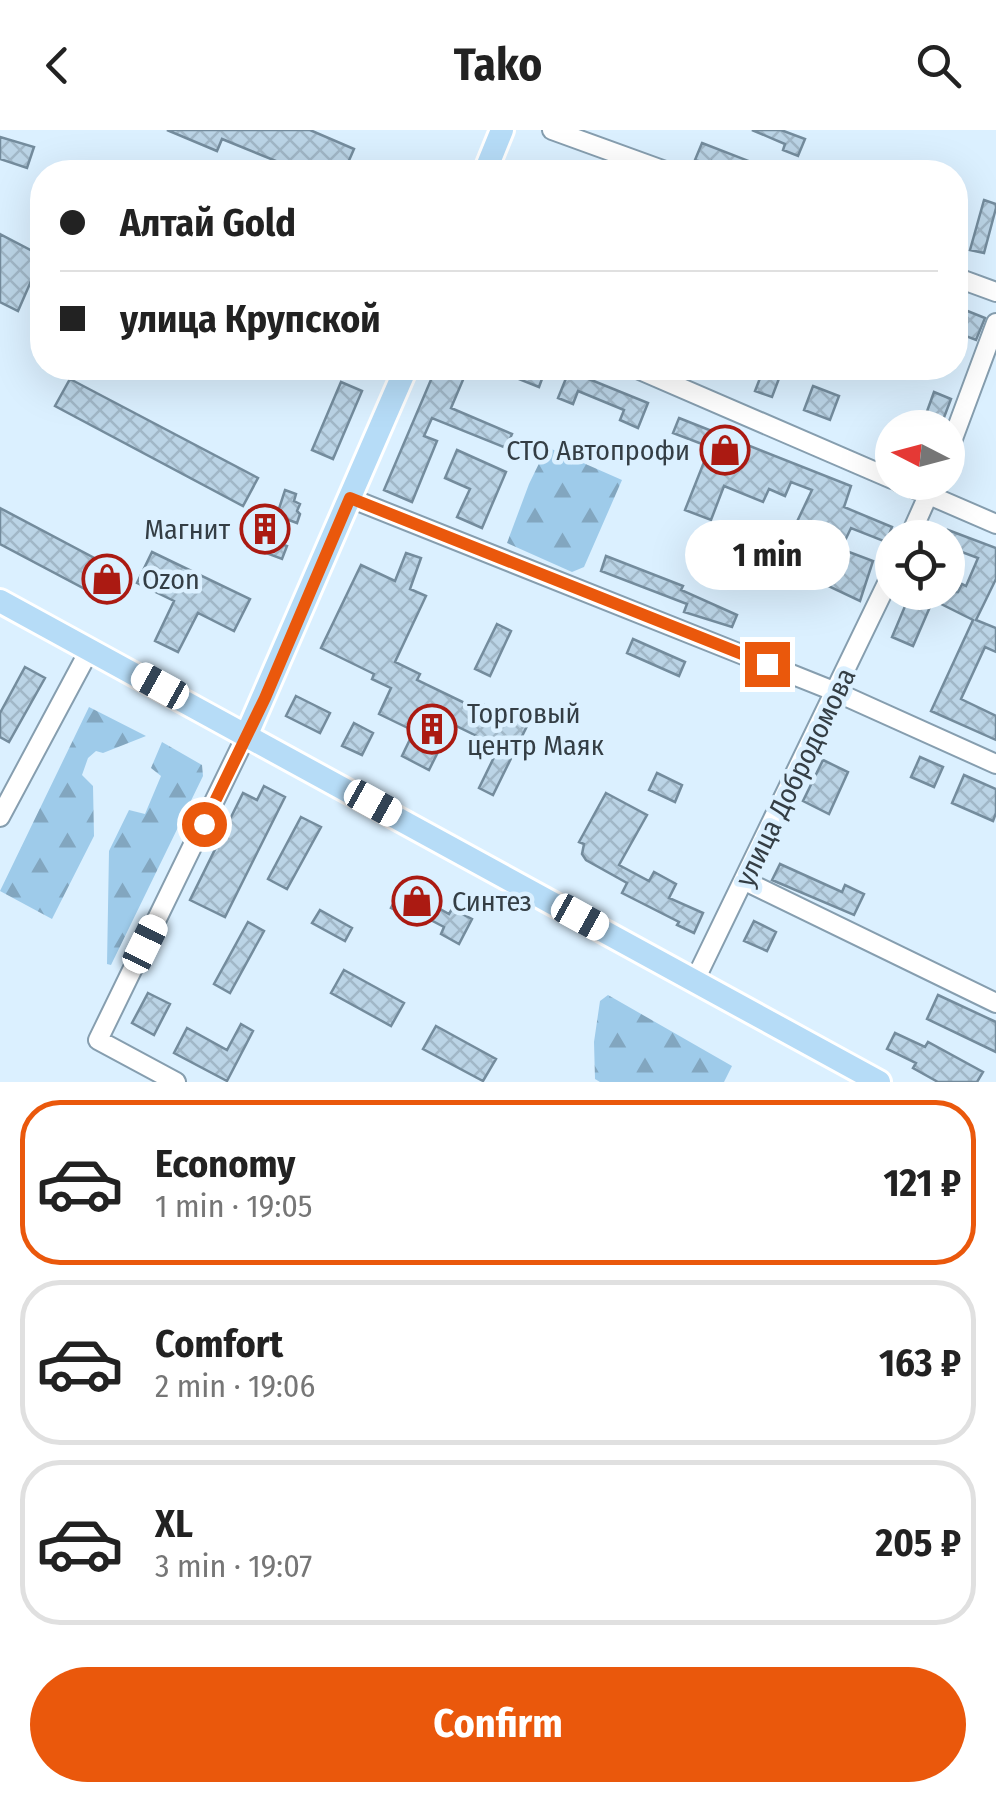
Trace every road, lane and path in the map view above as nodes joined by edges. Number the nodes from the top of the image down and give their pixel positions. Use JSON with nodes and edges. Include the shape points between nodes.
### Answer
{"nodes":[{"id":1,"x":502,"y":130,"type":"edge"},
{"id":2,"x":552,"y":130,"type":"edge"},
{"id":3,"x":490,"y":160,"type":"edge"},
{"id":4,"x":635,"y":160,"type":"edge"},
{"id":5,"x":968,"y":282,"type":"edge"},
{"id":6,"x":996,"y":292,"type":"edge"},
{"id":7,"x":996,"y":322,"type":"edge"},
{"id":8,"x":401,"y":380,"type":"edge"},
{"id":9,"x":663,"y":380,"type":"edge"},
{"id":10,"x":964,"y":410,"type":"edge"},
{"id":11,"x":875,"y":473,"type":"edge"},
{"id":12,"x":350,"y":498,"type":"junction"},
{"id":13,"x":952,"y":500,"type":"edge"},
{"id":14,"x":996,"y":524,"type":"edge"},
{"id":15,"x":0,"y":601,"type":"edge"},
{"id":16,"x":875,"y":609,"type":"edge"},
{"id":17,"x":90,"y":648,"type":"junction"},
{"id":18,"x":836,"y":692,"type":"junction"},
{"id":19,"x":247,"y":734,"type":"junction"},
{"id":20,"x":996,"y":764,"type":"edge"},
{"id":21,"x":0,"y":817,"type":"edge"},
{"id":22,"x":746,"y":881,"type":"junction"},
{"id":23,"x":695,"y":980,"type":"junction"},
{"id":24,"x":996,"y":1003,"type":"edge"},
{"id":25,"x":176,"y":1082,"type":"edge"},
{"id":26,"x":880,"y":1082,"type":"edge"}],
"edges":[{"from":1,"to":3,"type":"main road"},
{"from":2,"to":4,"type":"street"},
{"from":5,"to":6,"type":"street"},
{"from":7,"to":10,"type":"street"},
{"from":8,"to":12,"type":"main road"},
{"from":9,"to":11,"type":"street"},
{"from":12,"to":18,"type":"street"},
{"from":12,"to":19,"type":"main road"},
{"from":13,"to":14,"type":"street"},
{"from":15,"to":17,"type":"main road"},
{"from":16,"to":18,"type":"street","name":"улица Добродомова"},
{"from":17,"to":19,"type":"main road"},
{"from":17,"to":21,"type":"street"},
{"from":18,"to":20,"type":"street"},
{"from":18,"to":22,"type":"street","name":"улица Добродомова"},
{"from":19,"to":23,"type":"main road"},
{"from":19,"to":25,"type":"street","via":[[98,1040]]},
{"from":22,"to":23,"type":"street","name":"улица Добродомова"},
{"from":22,"to":24,"type":"street"},
{"from":23,"to":26,"type":"main road"}]}
